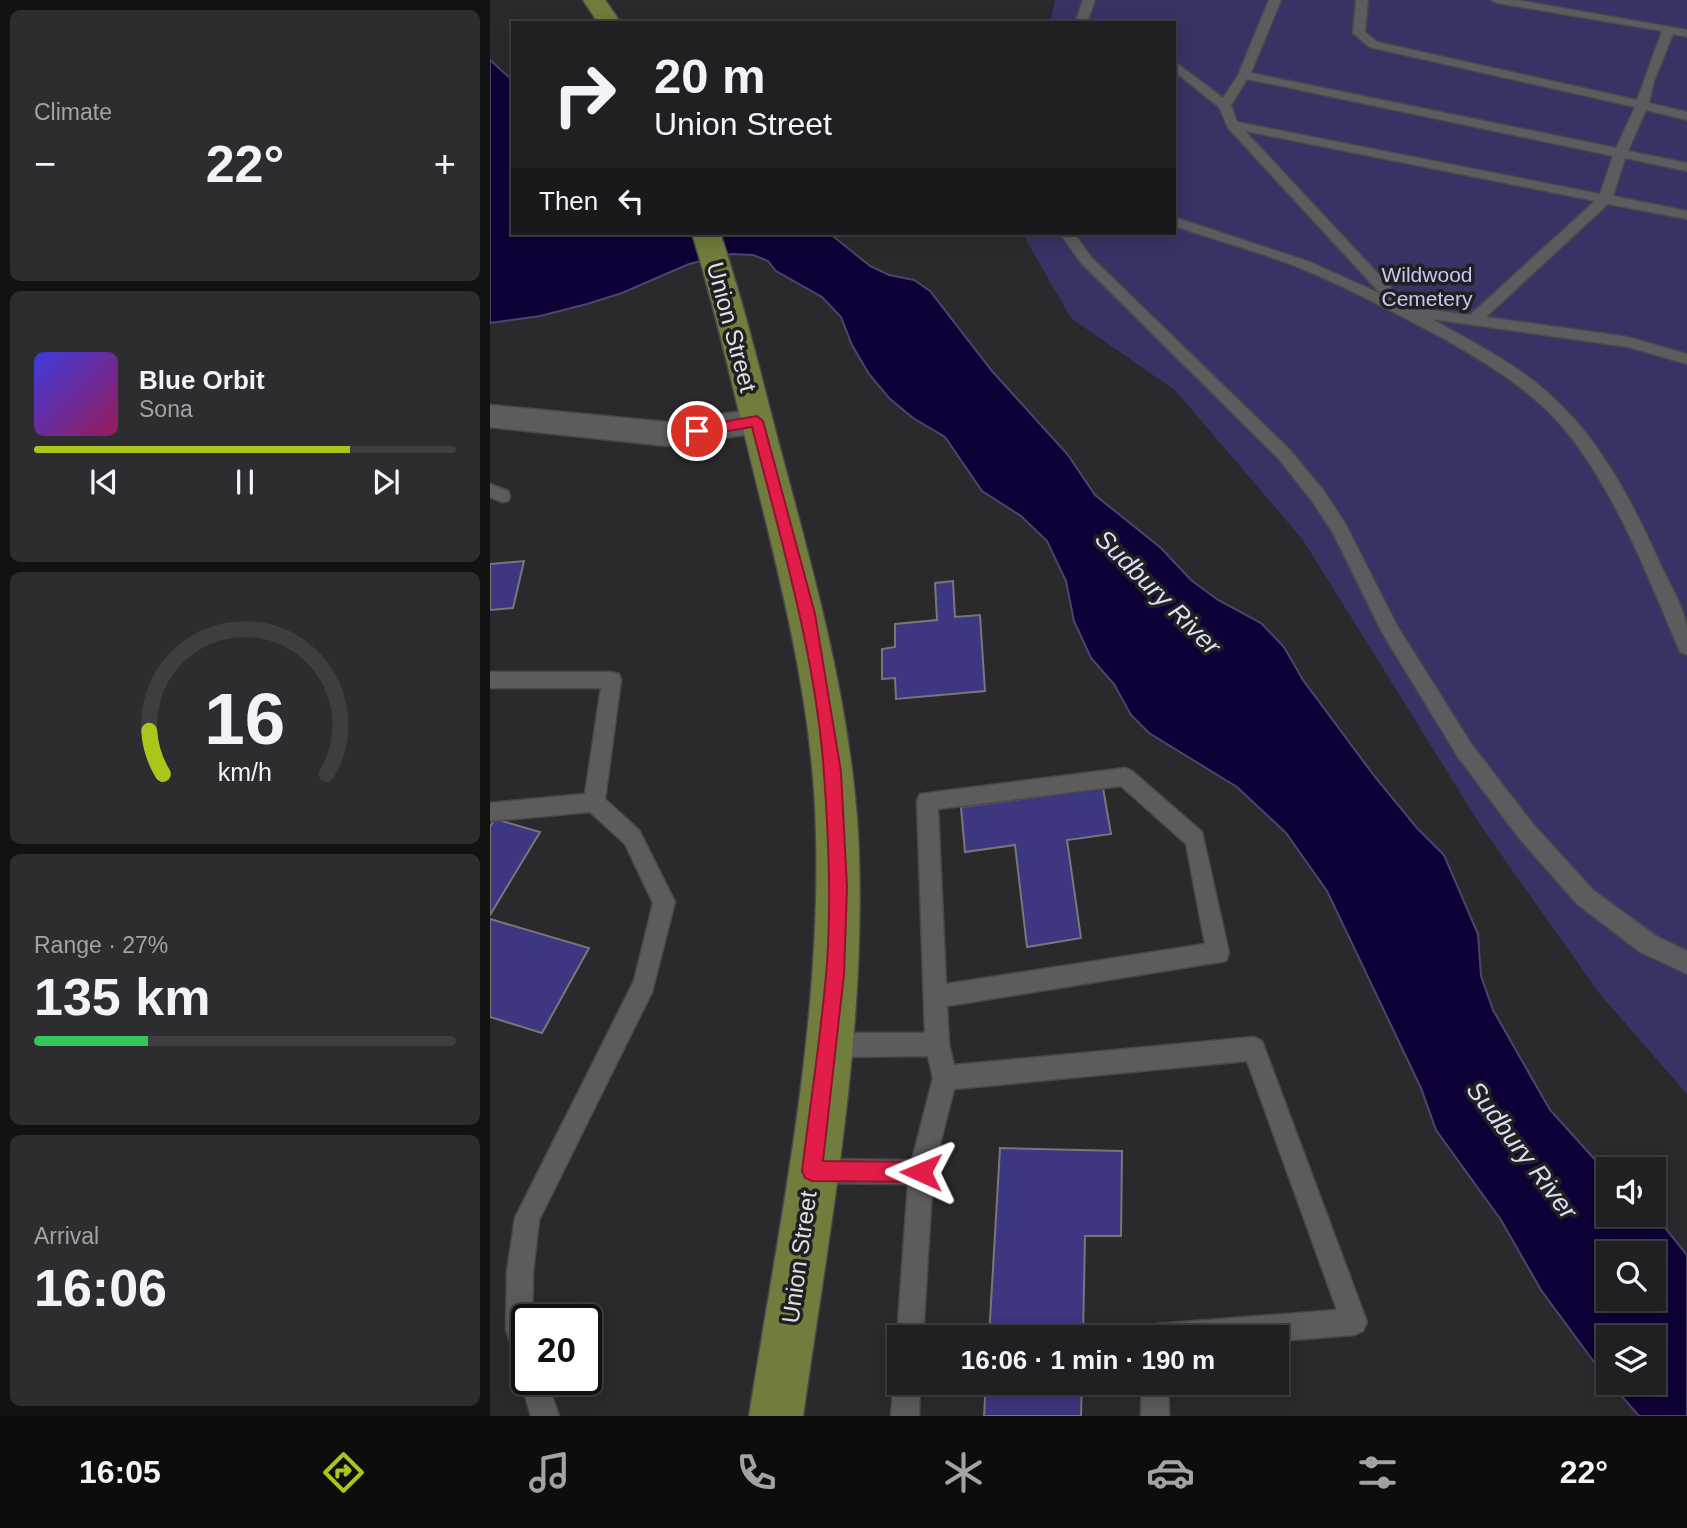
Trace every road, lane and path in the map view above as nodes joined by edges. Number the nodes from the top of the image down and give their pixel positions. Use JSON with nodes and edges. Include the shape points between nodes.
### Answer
{"nodes":[{"id":1,"x":594,"y":0,"type":"edge"},
{"id":2,"x":1089,"y":0,"type":"edge"},
{"id":3,"x":1275,"y":0,"type":"edge"},
{"id":4,"x":1362,"y":0,"type":"edge"},
{"id":5,"x":1497,"y":0,"type":"edge"},
{"id":6,"x":609,"y":21,"type":"edge"},
{"id":7,"x":1082,"y":21,"type":"edge"},
{"id":8,"x":1669,"y":29,"type":"junction"},
{"id":9,"x":1687,"y":34,"type":"edge"},
{"id":10,"x":1176,"y":67,"type":"edge"},
{"id":11,"x":1244,"y":75,"type":"junction"},
{"id":12,"x":1225,"y":105,"type":"junction"},
{"id":13,"x":1642,"y":106,"type":"junction"},
{"id":14,"x":1687,"y":116,"type":"edge"},
{"id":15,"x":1233,"y":125,"type":"junction"},
{"id":16,"x":1620,"y":154,"type":"junction"},
{"id":17,"x":1687,"y":167,"type":"edge"},
{"id":18,"x":1605,"y":199,"type":"junction"},
{"id":19,"x":1687,"y":215,"type":"edge"},
{"id":20,"x":1176,"y":223,"type":"edge"},
{"id":21,"x":1068,"y":235,"type":"edge"},
{"id":22,"x":712,"y":251,"type":"edge"},
{"id":23,"x":1405,"y":311,"type":"junction"},
{"id":24,"x":1473,"y":320,"type":"junction"},
{"id":25,"x":1687,"y":359,"type":"edge"},
{"id":26,"x":490,"y":416,"type":"edge"},
{"id":27,"x":757,"y":421,"type":"junction"},
{"id":28,"x":1687,"y":647,"type":"edge"},
{"id":29,"x":490,"y":680,"type":"edge"},
{"id":30,"x":593,"y":802,"type":"junction"},
{"id":31,"x":490,"y":812,"type":"edge"},
{"id":32,"x":1687,"y":963,"type":"edge"},
{"id":33,"x":935,"y":997,"type":"junction"},
{"id":34,"x":937,"y":1044,"type":"junction"},
{"id":35,"x":828,"y":1045,"type":"junction"},
{"id":36,"x":945,"y":1078,"type":"junction"},
{"id":37,"x":812,"y":1171,"type":"junction"},
{"id":38,"x":921,"y":1172,"type":"junction"},
{"id":39,"x":519,"y":1304,"type":"edge"},
{"id":40,"x":911,"y":1325,"type":"edge"},
{"id":41,"x":1289,"y":1327,"type":"edge"},
{"id":42,"x":539,"y":1395,"type":"edge"},
{"id":43,"x":906,"y":1395,"type":"edge"},
{"id":44,"x":1155,"y":1395,"type":"edge"},
{"id":45,"x":545,"y":1416,"type":"edge"},
{"id":46,"x":776,"y":1416,"type":"edge"},
{"id":47,"x":905,"y":1416,"type":"edge"},
{"id":48,"x":1155,"y":1416,"type":"edge"}],
"edges":[{"from":1,"to":6,"type":"main road"},
{"from":2,"to":7,"type":"lane"},
{"from":3,"to":11,"type":"lane"},
{"from":4,"to":13,"type":"lane","via":[[1359,33],[1373,45]]},
{"from":5,"to":8,"type":"lane"},
{"from":8,"to":9,"type":"lane"},
{"from":8,"to":13,"type":"lane","via":[[1647,81]]},
{"from":10,"to":12,"type":"lane"},
{"from":11,"to":12,"type":"lane"},
{"from":11,"to":16,"type":"lane"},
{"from":12,"to":15,"type":"lane"},
{"from":13,"to":14,"type":"lane"},
{"from":13,"to":16,"type":"lane"},
{"from":15,"to":18,"type":"lane"},
{"from":15,"to":23,"type":"lane"},
{"from":16,"to":17,"type":"lane"},
{"from":16,"to":18,"type":"lane"},
{"from":18,"to":19,"type":"lane"},
{"from":18,"to":24,"type":"lane"},
{"from":20,"to":23,"type":"lane","via":[[1305,265]]},
{"from":21,"to":32,"type":"lane","via":[[1086,260],[1284,454],[1318,496],[1396,640],[1465,751],[1526,831],[1586,897],[1647,944]]},
{"from":22,"to":27,"type":"main road","name":"Union Street"},
{"from":23,"to":24,"type":"lane"},
{"from":23,"to":28,"type":"lane","via":[[1506,370],[1569,424],[1620,501]]},
{"from":24,"to":25,"type":"lane","via":[[1615,340]]},
{"from":26,"to":27,"type":"street","via":[[667,433]]},
{"from":27,"to":35,"type":"main road","name":"Union Street","via":[[807,614],[833,772],[838,887]]},
{"from":29,"to":30,"type":"lane","via":[[612,680]]},
{"from":30,"to":31,"type":"lane"},
{"from":30,"to":39,"type":"lane","via":[[632,837],[664,902],[643,984],[527,1218]]},
{"from":33,"to":33,"type":"lane","via":[[1217,953],[1195,839],[1125,777],[927,801]]},
{"from":33,"to":34,"type":"lane"},
{"from":34,"to":35,"type":"lane"},
{"from":34,"to":36,"type":"lane"},
{"from":35,"to":37,"type":"main road","name":"Union Street"},
{"from":36,"to":38,"type":"lane"},
{"from":36,"to":41,"type":"lane","via":[[1254,1049],[1354,1322]]},
{"from":37,"to":38,"type":"lane"},
{"from":37,"to":46,"type":"main road","name":"Union Street"},
{"from":38,"to":40,"type":"lane"},
{"from":42,"to":45,"type":"lane"},
{"from":43,"to":47,"type":"lane"},
{"from":44,"to":48,"type":"lane"}]}
